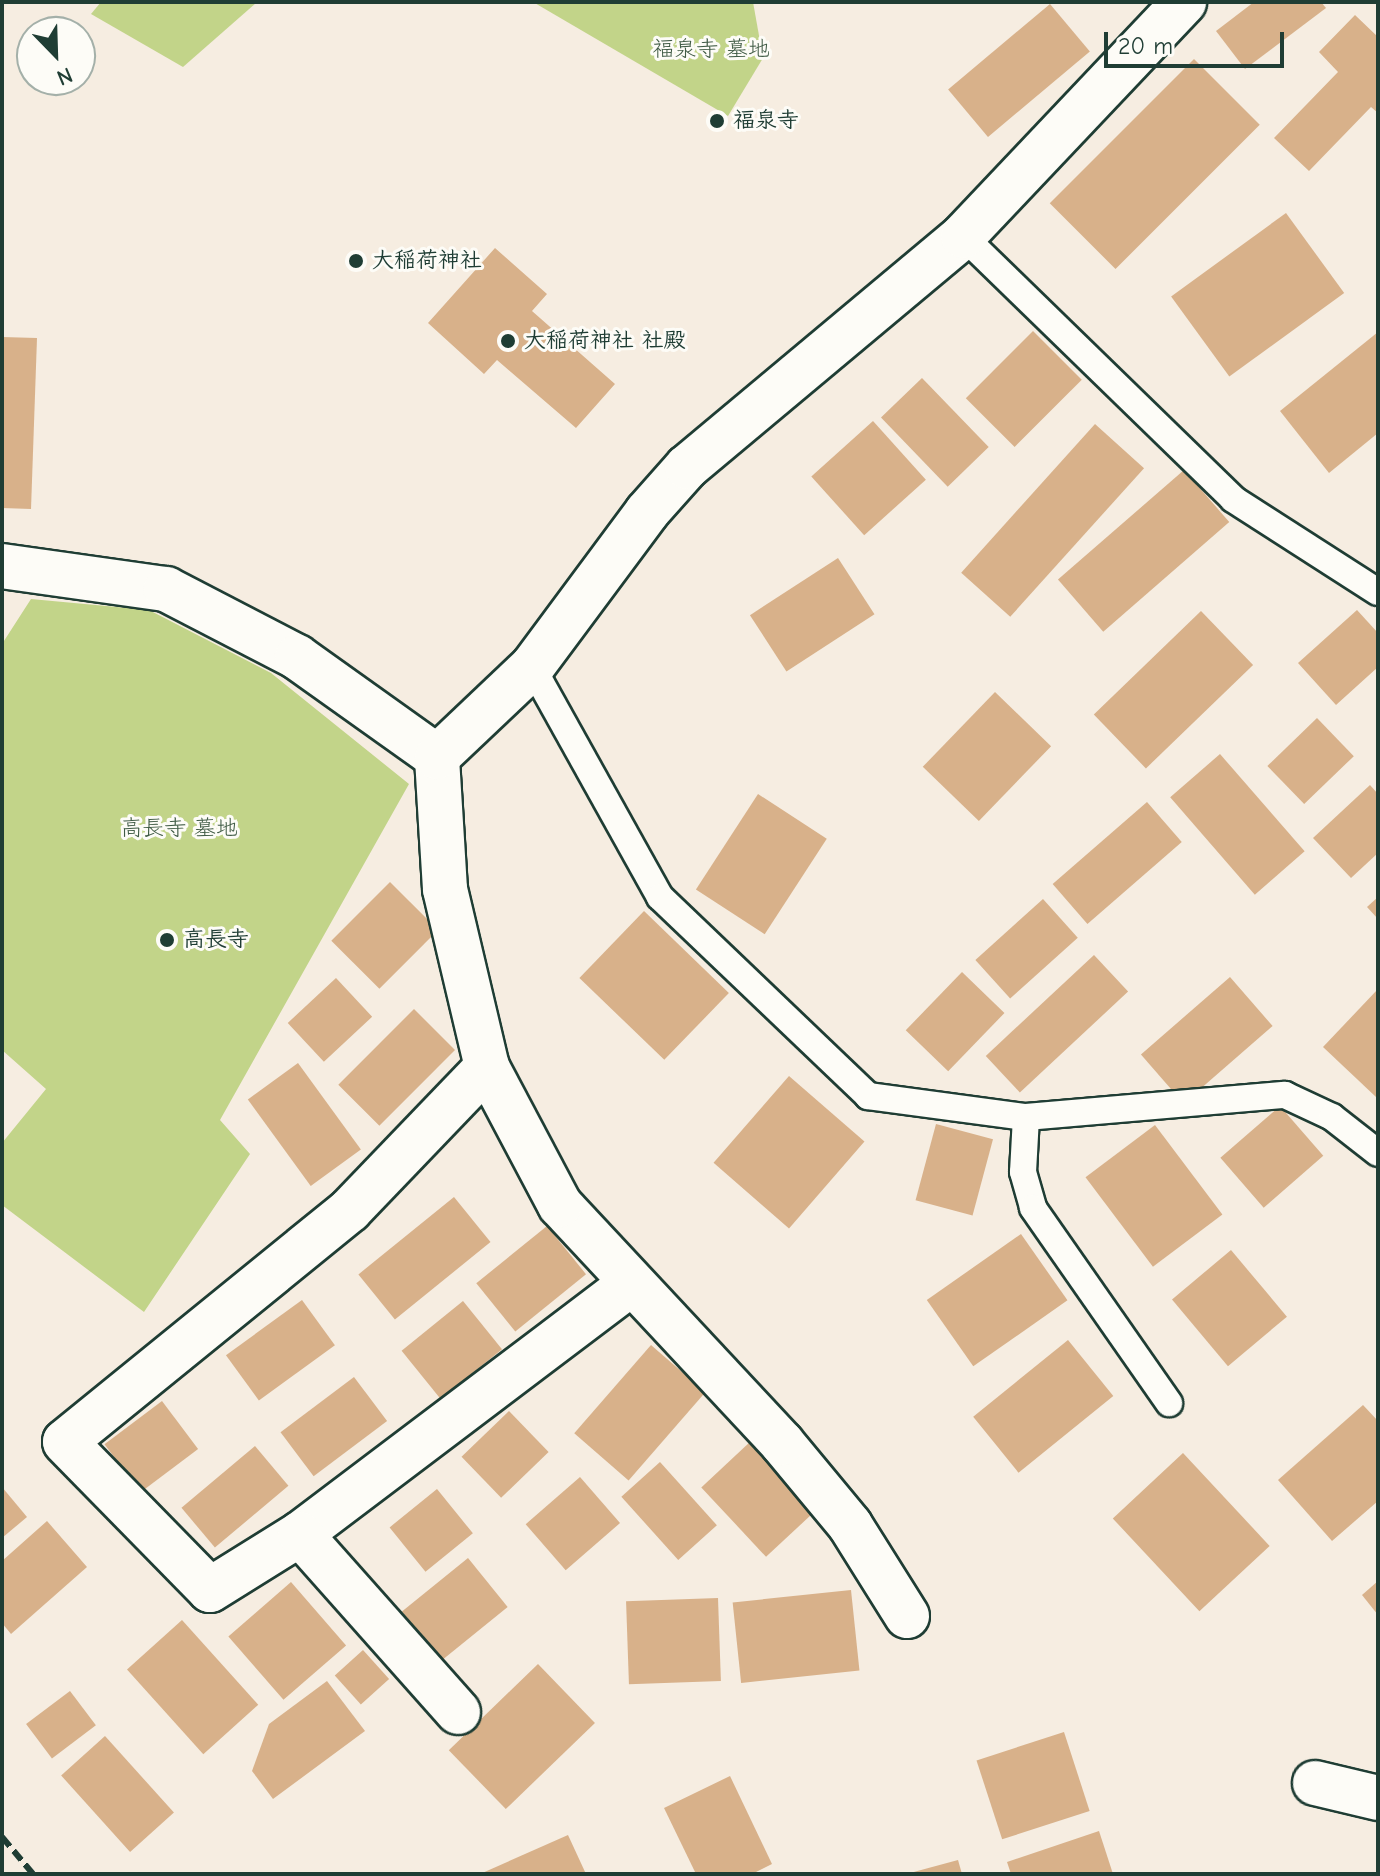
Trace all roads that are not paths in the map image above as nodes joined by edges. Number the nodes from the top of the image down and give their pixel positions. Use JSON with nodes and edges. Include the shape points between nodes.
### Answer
{"nodes":[{"id":1,"x":1184,"y":2,"type":"edge"},
{"id":2,"x":963,"y":236,"type":"junction"},
{"id":3,"x":2,"y":566,"type":"edge"},
{"id":4,"x":1378,"y":592,"type":"edge"},
{"id":5,"x":532,"y":667,"type":"junction"},
{"id":6,"x":437,"y":757,"type":"junction"},
{"id":7,"x":487,"y":1067,"type":"junction"},
{"id":8,"x":1026,"y":1117,"type":"junction"},
{"id":9,"x":1378,"y":1153,"type":"edge"},
{"id":10,"x":631,"y":1284,"type":"junction"},
{"id":11,"x":1169,"y":1403,"type":"dead end"},
{"id":12,"x":300,"y":1534,"type":"junction"},
{"id":13,"x":907,"y":1616,"type":"dead end"},
{"id":14,"x":458,"y":1712,"type":"dead end"},
{"id":15,"x":1315,"y":1783,"type":"dead end"},
{"id":16,"x":1378,"y":1798,"type":"edge"}],
"edges":[{"from":1,"to":2,"type":"street"},
{"from":2,"to":4,"type":"lane","via":[[1233,499]]},
{"from":2,"to":5,"type":"street","via":[[687,467],[647,512]]},
{"from":3,"to":6,"type":"street","via":[[166,589],[297,657]]},
{"from":5,"to":6,"type":"street"},
{"from":5,"to":8,"type":"lane","via":[[660,897],[868,1096]]},
{"from":6,"to":7,"type":"street","via":[[445,889]]},
{"from":7,"to":10,"type":"street","via":[[560,1205]]},
{"from":7,"to":12,"type":"street","via":[[350,1210],[65,1442],[210,1590]]},
{"from":8,"to":9,"type":"lane","via":[[1285,1095],[1332,1117]]},
{"from":8,"to":11,"type":"lane","via":[[1023,1172],[1033,1208]]},
{"from":10,"to":12,"type":"street"},
{"from":10,"to":13,"type":"street","via":[[782,1443],[850,1525]]},
{"from":12,"to":14,"type":"street"},
{"from":15,"to":16,"type":"street"}]}
